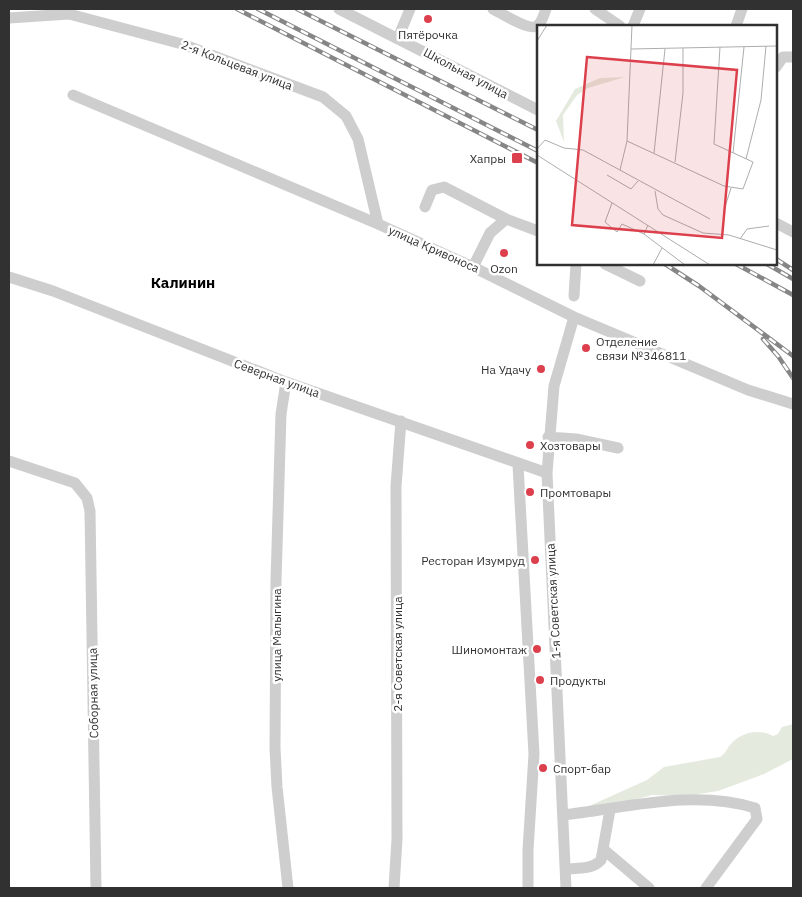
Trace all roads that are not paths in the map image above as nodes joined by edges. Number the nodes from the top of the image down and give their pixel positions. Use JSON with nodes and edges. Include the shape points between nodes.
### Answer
{"nodes":[{"id":1,"x":340,"y":9,"type":"edge"},
{"id":2,"x":410,"y":9,"type":"edge"},
{"id":3,"x":493,"y":9,"type":"edge"},
{"id":4,"x":546,"y":9,"type":"edge"},
{"id":5,"x":595,"y":9,"type":"edge"},
{"id":6,"x":640,"y":9,"type":"edge"},
{"id":7,"x":742,"y":9,"type":"edge"},
{"id":8,"x":9,"y":18,"type":"edge"},
{"id":9,"x":539,"y":25,"type":"edge"},
{"id":10,"x":619,"y":25,"type":"edge"},
{"id":11,"x":633,"y":25,"type":"edge"},
{"id":12,"x":736,"y":25,"type":"edge"},
{"id":13,"x":537,"y":26,"type":"edge"},
{"id":14,"x":398,"y":38,"type":"junction"},
{"id":15,"x":793,"y":57,"type":"edge"},
{"id":16,"x":777,"y":66,"type":"edge"},
{"id":17,"x":73,"y":95,"type":"dead end"},
{"id":18,"x":537,"y":109,"type":"edge"},
{"id":19,"x":425,"y":207,"type":"dead end"},
{"id":20,"x":506,"y":219,"type":"junction"},
{"id":21,"x":378,"y":224,"type":"junction"},
{"id":22,"x":777,"y":224,"type":"edge"},
{"id":23,"x":537,"y":231,"type":"edge"},
{"id":24,"x":793,"y":232,"type":"edge"},
{"id":25,"x":576,"y":265,"type":"edge"},
{"id":26,"x":607,"y":265,"type":"edge"},
{"id":27,"x":474,"y":267,"type":"junction"},
{"id":28,"x":9,"y":278,"type":"edge"},
{"id":29,"x":640,"y":282,"type":"dead end"},
{"id":30,"x":574,"y":296,"type":"dead end"},
{"id":31,"x":574,"y":317,"type":"junction"},
{"id":32,"x":286,"y":382,"type":"junction"},
{"id":33,"x":793,"y":404,"type":"edge"},
{"id":34,"x":401,"y":421,"type":"junction"},
{"id":35,"x":548,"y":437,"type":"junction"},
{"id":36,"x":618,"y":448,"type":"dead end"},
{"id":37,"x":9,"y":461,"type":"edge"},
{"id":38,"x":518,"y":465,"type":"junction"},
{"id":39,"x":547,"y":473,"type":"junction"},
{"id":40,"x":610,"y":810,"type":"junction"},
{"id":41,"x":563,"y":815,"type":"junction"},
{"id":42,"x":603,"y":850,"type":"junction"},
{"id":43,"x":565,"y":869,"type":"junction"},
{"id":44,"x":96,"y":888,"type":"edge"},
{"id":45,"x":288,"y":888,"type":"edge"},
{"id":46,"x":394,"y":888,"type":"edge"},
{"id":47,"x":528,"y":888,"type":"edge"},
{"id":48,"x":566,"y":888,"type":"edge"},
{"id":49,"x":649,"y":888,"type":"edge"},
{"id":50,"x":706,"y":888,"type":"edge"}],
"edges":[{"from":1,"to":14,"type":"street","name":"Школьная улица"},
{"from":2,"to":14,"type":"street"},
{"from":3,"to":13,"type":"street","via":[[527,27]]},
{"from":4,"to":9,"type":"street"},
{"from":5,"to":10,"type":"street"},
{"from":6,"to":11,"type":"street"},
{"from":7,"to":12,"type":"street"},
{"from":8,"to":21,"type":"street","name":"2-я Кольцевая улица","via":[[69,14],[103,21],[182,44],[323,97],[346,116],[358,139]]},
{"from":14,"to":18,"type":"street","name":"Школьная улица"},
{"from":15,"to":16,"type":"street","via":[[783,57]]},
{"from":17,"to":21,"type":"street","name":"улица Кривоноса"},
{"from":19,"to":20,"type":"street","via":[[432,190],[444,187]]},
{"from":20,"to":23,"type":"street"},
{"from":20,"to":27,"type":"street","via":[[490,233]]},
{"from":21,"to":27,"type":"street","name":"улица Кривоноса"},
{"from":22,"to":24,"type":"street"},
{"from":25,"to":30,"type":"street"},
{"from":26,"to":29,"type":"street"},
{"from":27,"to":31,"type":"street","name":"улица Кривоноса"},
{"from":28,"to":32,"type":"street","name":"Северная улица","via":[[53,291]]},
{"from":31,"to":33,"type":"street","name":"улица Кривоноса","via":[[748,390]]},
{"from":31,"to":35,"type":"street","name":"1-я Советская улица","via":[[554,386]]},
{"from":32,"to":34,"type":"street","name":"Северная улица"},
{"from":32,"to":45,"type":"street","name":"улица Малыгина","via":[[281,414],[276,561],[275,748]]},
{"from":34,"to":38,"type":"street","name":"Северная улица"},
{"from":34,"to":46,"type":"street","name":"2-я Советская улица","via":[[396,486],[397,839]]},
{"from":35,"to":36,"type":"street"},
{"from":35,"to":39,"type":"street","name":"1-я Советская улица"},
{"from":37,"to":44,"type":"street","name":"Соборная улица","via":[[75,483],[88,498]]},
{"from":38,"to":39,"type":"street","name":"Северная улица"},
{"from":38,"to":47,"type":"street","via":[[534,754]]},
{"from":39,"to":41,"type":"street","name":"1-я Советская улица"},
{"from":40,"to":41,"type":"street"},
{"from":40,"to":42,"type":"street"},
{"from":40,"to":50,"type":"street","via":[[664,800],[706,800],[755,808],[757,819]]},
{"from":41,"to":43,"type":"street","name":"1-я Советская улица"},
{"from":42,"to":43,"type":"street","via":[[597,864]]},
{"from":42,"to":49,"type":"street"},
{"from":43,"to":48,"type":"street","name":"1-я Советская улица"}]}
